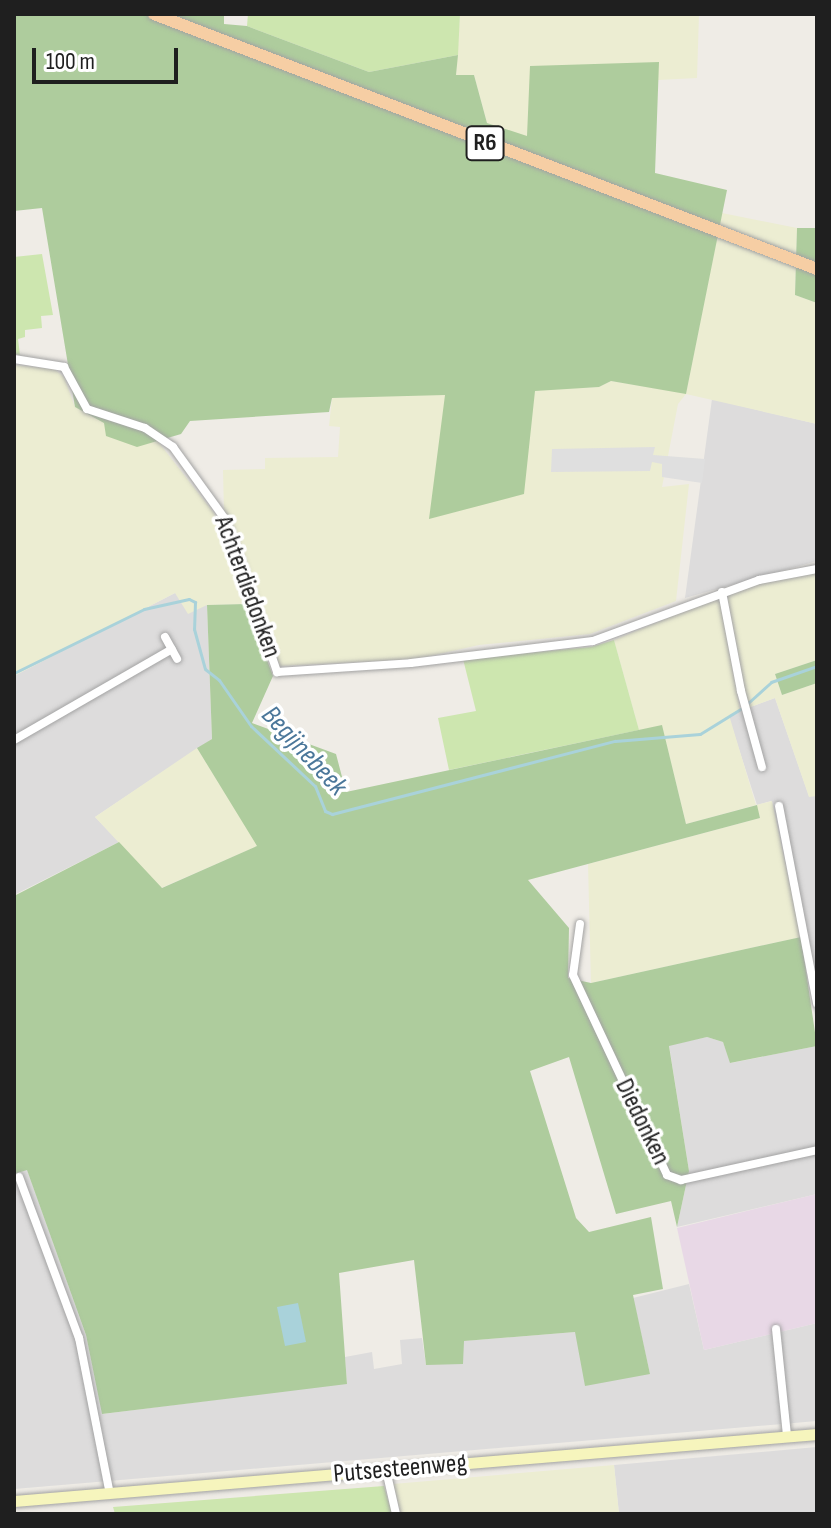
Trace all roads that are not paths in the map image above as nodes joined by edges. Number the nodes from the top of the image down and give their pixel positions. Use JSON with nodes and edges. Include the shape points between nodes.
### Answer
{"nodes":[{"id":1,"x":154,"y":14,"type":"edge"},
{"id":2,"x":817,"y":269,"type":"edge"},
{"id":3,"x":14,"y":359,"type":"edge"},
{"id":4,"x":817,"y":569,"type":"edge"},
{"id":5,"x":722,"y":592,"type":"junction"},
{"id":6,"x":165,"y":637,"type":"dead end"},
{"id":7,"x":172,"y":649,"type":"junction"},
{"id":8,"x":177,"y":659,"type":"dead end"},
{"id":9,"x":14,"y":740,"type":"edge"},
{"id":10,"x":762,"y":767,"type":"dead end"},
{"id":11,"x":779,"y":806,"type":"dead end"},
{"id":12,"x":580,"y":924,"type":"dead end"},
{"id":13,"x":814,"y":974,"type":"edge"},
{"id":14,"x":817,"y":1003,"type":"edge"},
{"id":15,"x":817,"y":1150,"type":"edge"},
{"id":16,"x":19,"y":1177,"type":"dead end"},
{"id":17,"x":776,"y":1329,"type":"dead end"},
{"id":18,"x":817,"y":1434,"type":"edge"},
{"id":19,"x":787,"y":1436,"type":"junction"},
{"id":20,"x":386,"y":1470,"type":"junction"},
{"id":21,"x":110,"y":1494,"type":"junction"},
{"id":22,"x":14,"y":1501,"type":"edge"},
{"id":23,"x":396,"y":1514,"type":"edge"}],
"edges":[{"from":1,"to":2,"type":"main road","number":"R6"},
{"from":3,"to":5,"type":"street","name":"Achterdiedonken","via":[[64,367],[87,409],[145,428],[173,447],[225,519],[277,672],[411,663],[593,641]]},
{"from":4,"to":5,"type":"street","name":"Achterdiedonken","via":[[782,573]]},
{"from":5,"to":10,"type":"street"},
{"from":6,"to":7,"type":"street"},
{"from":7,"to":8,"type":"street"},
{"from":7,"to":9,"type":"street"},
{"from":11,"to":13,"type":"street"},
{"from":12,"to":15,"type":"street","name":"Diedonken","via":[[573,975],[667,1175],[681,1180]]},
{"from":13,"to":14,"type":"street"},
{"from":16,"to":21,"type":"street","via":[[79,1338]]},
{"from":17,"to":19,"type":"street"},
{"from":18,"to":19,"type":"main road","name":"Putsesteenweg"},
{"from":19,"to":20,"type":"main road","name":"Putsesteenweg"},
{"from":20,"to":21,"type":"main road","name":"Putsesteenweg"},
{"from":20,"to":23,"type":"street"},
{"from":21,"to":22,"type":"main road","name":"Putsesteenweg"}]}
